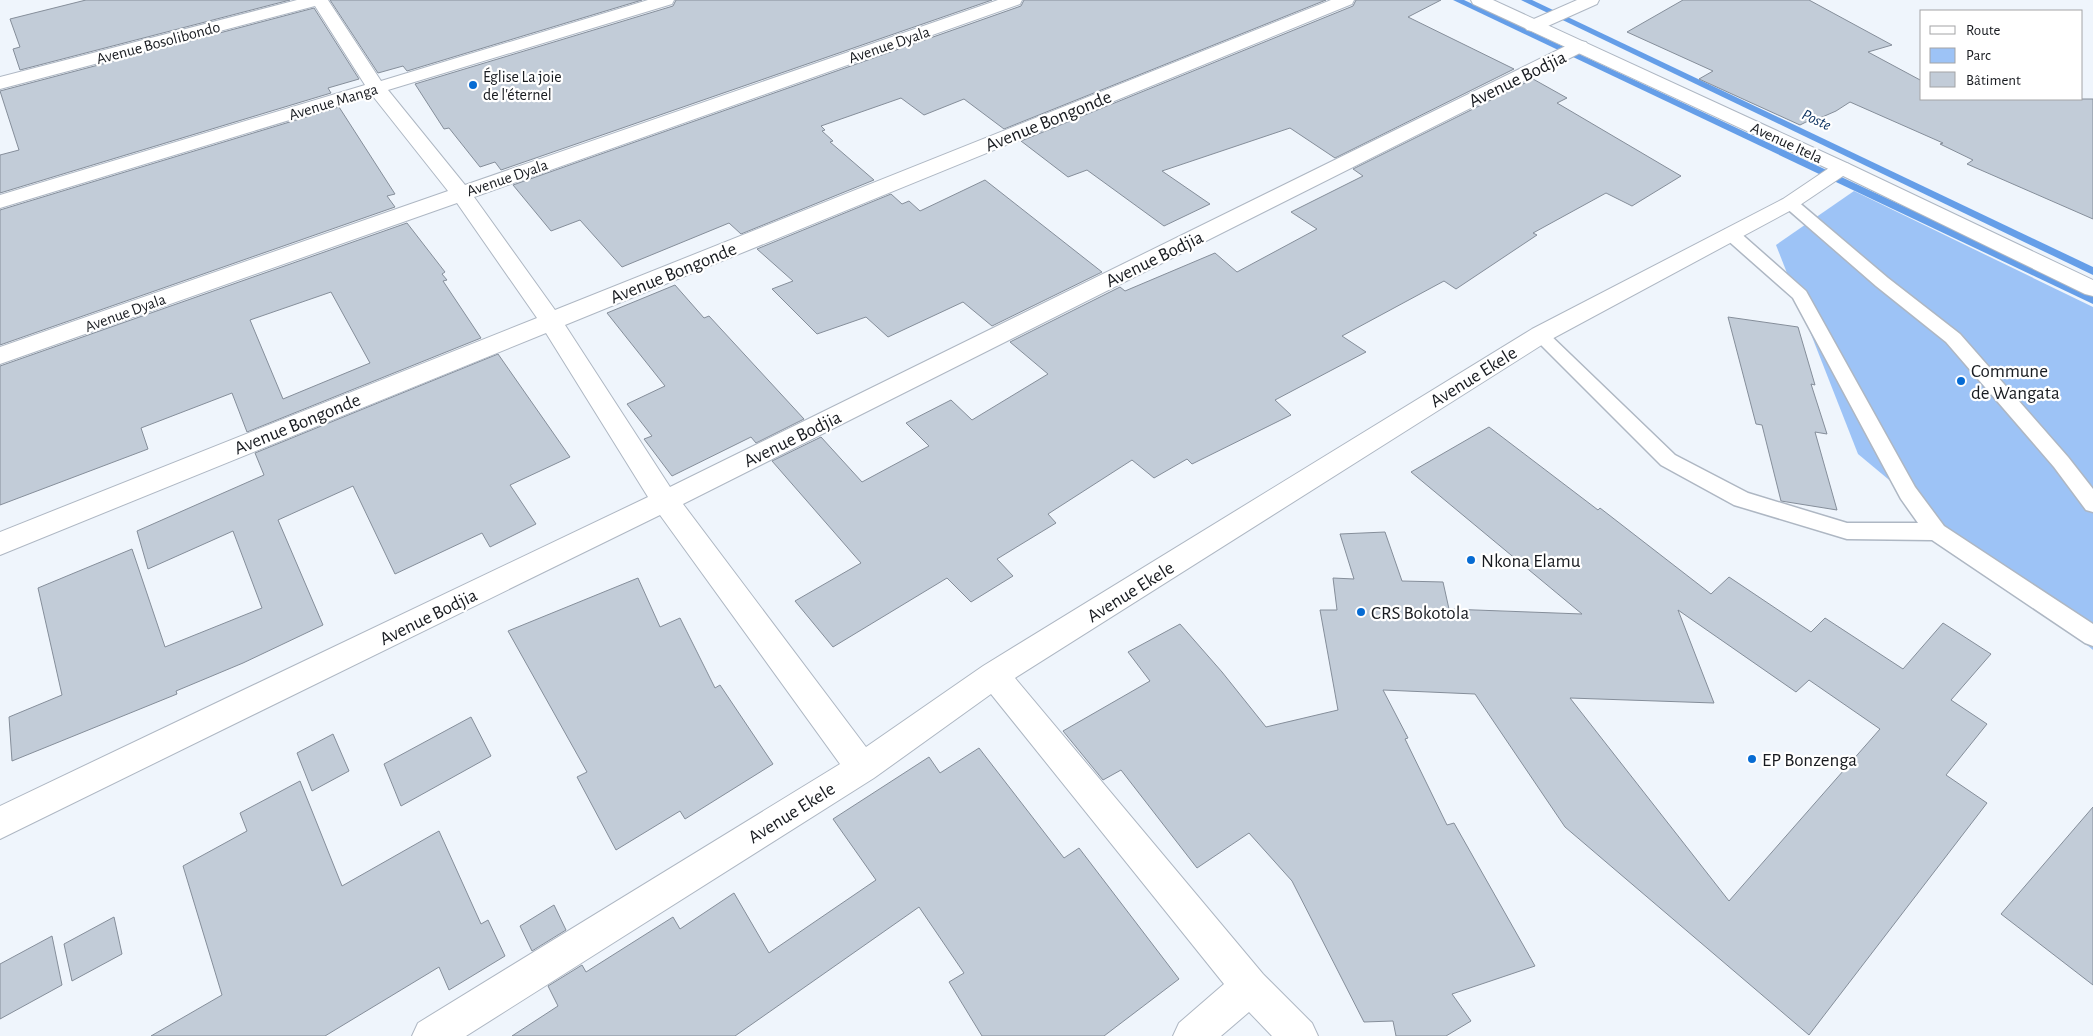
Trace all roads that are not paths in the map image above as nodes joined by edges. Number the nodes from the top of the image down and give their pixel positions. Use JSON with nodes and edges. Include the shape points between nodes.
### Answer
{"nodes":[{"id":1,"x":319,"y":0,"type":"edge"},
{"id":2,"x":666,"y":0,"type":"edge"},
{"id":3,"x":1014,"y":0,"type":"edge"},
{"id":4,"x":1346,"y":0,"type":"edge"},
{"id":5,"x":1478,"y":0,"type":"edge"},
{"id":6,"x":1591,"y":0,"type":"edge"},
{"id":7,"x":1533,"y":26,"type":"junction"},
{"id":8,"x":1580,"y":46,"type":"junction"},
{"id":9,"x":0,"y":84,"type":"edge"},
{"id":10,"x":376,"y":88,"type":"junction"},
{"id":11,"x":1842,"y":168,"type":"junction"},
{"id":12,"x":460,"y":194,"type":"junction"},
{"id":13,"x":0,"y":202,"type":"edge"},
{"id":14,"x":1790,"y":203,"type":"junction"},
{"id":15,"x":1731,"y":234,"type":"junction"},
{"id":16,"x":2093,"y":288,"type":"edge"},
{"id":17,"x":551,"y":321,"type":"junction"},
{"id":18,"x":1540,"y":335,"type":"junction"},
{"id":19,"x":0,"y":356,"type":"edge"},
{"id":20,"x":665,"y":501,"type":"junction"},
{"id":21,"x":2093,"y":504,"type":"edge"},
{"id":22,"x":1936,"y":532,"type":"junction"},
{"id":23,"x":0,"y":544,"type":"edge"},
{"id":24,"x":2093,"y":636,"type":"edge"},
{"id":25,"x":994,"y":675,"type":"junction"},
{"id":26,"x":862,"y":768,"type":"junction"},
{"id":27,"x":0,"y":823,"type":"edge"},
{"id":28,"x":1250,"y":987,"type":"junction"},
{"id":29,"x":431,"y":1036,"type":"edge"},
{"id":30,"x":1192,"y":1036,"type":"edge"},
{"id":31,"x":1299,"y":1036,"type":"edge"}],
"edges":[{"from":1,"to":9,"type":"street","name":"Avenue Bosolibondo"},
{"from":1,"to":10,"type":"street"},
{"from":2,"to":10,"type":"street","name":"Avenue Manga"},
{"from":3,"to":12,"type":"street","name":"Avenue Dyala"},
{"from":4,"to":17,"type":"street","name":"Avenue Bongonde"},
{"from":5,"to":7,"type":"street","name":"Avenue Itela"},
{"from":6,"to":7,"type":"street"},
{"from":7,"to":8,"type":"street","name":"Avenue Itela"},
{"from":8,"to":11,"type":"street","name":"Avenue Itela"},
{"from":8,"to":20,"type":"street","name":"Avenue Bodjia"},
{"from":10,"to":12,"type":"street"},
{"from":10,"to":13,"type":"street","name":"Avenue Manga"},
{"from":11,"to":14,"type":"street","name":"Avenue Ekele"},
{"from":11,"to":16,"type":"street","name":"Avenue Itela"},
{"from":12,"to":17,"type":"street"},
{"from":12,"to":19,"type":"street","name":"Avenue Dyala"},
{"from":14,"to":15,"type":"street","name":"Avenue Ekele"},
{"from":14,"to":21,"type":"lane","via":[[1953,338]]},
{"from":15,"to":18,"type":"street","name":"Avenue Ekele"},
{"from":15,"to":22,"type":"lane","via":[[1800,295],[1908,493]]},
{"from":17,"to":20,"type":"street"},
{"from":17,"to":23,"type":"street","name":"Avenue Bongonde"},
{"from":18,"to":22,"type":"lane","via":[[1668,460],[1741,499],[1847,531]]},
{"from":18,"to":25,"type":"street","name":"Avenue Ekele"},
{"from":20,"to":26,"type":"street"},
{"from":20,"to":27,"type":"street","name":"Avenue Bodjia"},
{"from":22,"to":24,"type":"lane"},
{"from":25,"to":26,"type":"street","name":"Avenue Ekele"},
{"from":25,"to":28,"type":"street"},
{"from":26,"to":29,"type":"street","name":"Avenue Ekele"},
{"from":28,"to":30,"type":"street"},
{"from":28,"to":31,"type":"street"}]}
